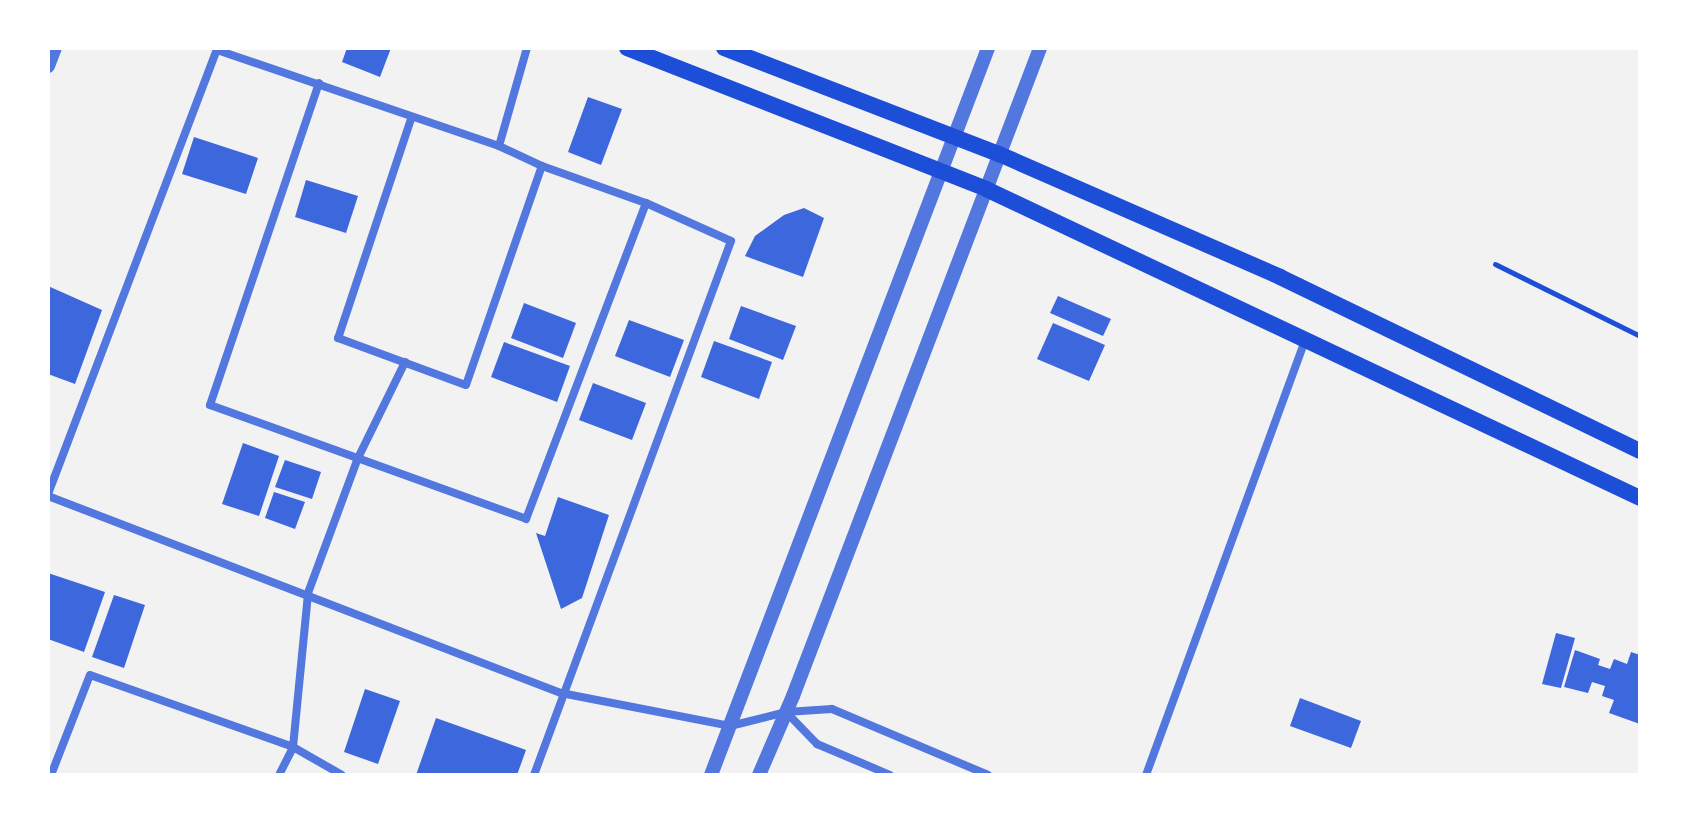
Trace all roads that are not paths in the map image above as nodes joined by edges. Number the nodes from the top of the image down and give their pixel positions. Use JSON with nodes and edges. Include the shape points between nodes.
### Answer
{"nodes":[{"id":1,"x":55,"y":48,"type":"edge"},
{"id":2,"x":527,"y":48,"type":"edge"},
{"id":3,"x":627,"y":48,"type":"edge"},
{"id":4,"x":724,"y":48,"type":"edge"},
{"id":5,"x":988,"y":48,"type":"edge"},
{"id":6,"x":1040,"y":48,"type":"edge"},
{"id":7,"x":48,"y":66,"type":"edge"},
{"id":8,"x":319,"y":83,"type":"junction"},
{"id":9,"x":411,"y":119,"type":"junction"},
{"id":10,"x":954,"y":138,"type":"junction"},
{"id":11,"x":499,"y":146,"type":"junction"},
{"id":12,"x":999,"y":154,"type":"junction"},
{"id":13,"x":542,"y":166,"type":"junction"},
{"id":14,"x":940,"y":173,"type":"junction"},
{"id":15,"x":986,"y":189,"type":"junction"},
{"id":16,"x":646,"y":203,"type":"junction"},
{"id":17,"x":1305,"y":340,"type":"junction"},
{"id":18,"x":405,"y":362,"type":"junction"},
{"id":19,"x":1640,"y":451,"type":"edge"},
{"id":20,"x":358,"y":458,"type":"junction"},
{"id":21,"x":48,"y":495,"type":"edge"},
{"id":22,"x":1640,"y":498,"type":"edge"},
{"id":23,"x":308,"y":593,"type":"junction"},
{"id":24,"x":561,"y":693,"type":"junction"},
{"id":25,"x":786,"y":712,"type":"junction"},
{"id":26,"x":730,"y":726,"type":"junction"},
{"id":27,"x":293,"y":747,"type":"junction"},
{"id":28,"x":51,"y":775,"type":"edge"},
{"id":29,"x":279,"y":775,"type":"edge"},
{"id":30,"x":342,"y":775,"type":"edge"},
{"id":31,"x":534,"y":775,"type":"edge"},
{"id":32,"x":711,"y":775,"type":"edge"},
{"id":33,"x":759,"y":775,"type":"edge"},
{"id":34,"x":890,"y":775,"type":"edge"},
{"id":35,"x":988,"y":775,"type":"edge"},
{"id":36,"x":1146,"y":775,"type":"edge"}],
"edges":[{"from":1,"to":7,"type":"street"},
{"from":2,"to":11,"type":"street"},
{"from":3,"to":14,"type":"main road"},
{"from":4,"to":10,"type":"main road"},
{"from":5,"to":10,"type":"street"},
{"from":6,"to":12,"type":"street"},
{"from":8,"to":9,"type":"street"},
{"from":8,"to":20,"type":"street","via":[[210,405]]},
{"from":8,"to":21,"type":"street","via":[[217,50]]},
{"from":9,"to":11,"type":"street"},
{"from":9,"to":18,"type":"street","via":[[338,338]]},
{"from":10,"to":12,"type":"main road"},
{"from":10,"to":14,"type":"street"},
{"from":11,"to":13,"type":"street"},
{"from":12,"to":15,"type":"street"},
{"from":12,"to":19,"type":"main road","via":[[1280,277]]},
{"from":13,"to":16,"type":"street"},
{"from":13,"to":18,"type":"street","via":[[466,385]]},
{"from":14,"to":15,"type":"main road"},
{"from":14,"to":26,"type":"street"},
{"from":15,"to":17,"type":"main road"},
{"from":15,"to":25,"type":"street"},
{"from":16,"to":20,"type":"street","via":[[526,519]]},
{"from":16,"to":24,"type":"street","via":[[731,241]]},
{"from":17,"to":22,"type":"main road"},
{"from":17,"to":36,"type":"street"},
{"from":18,"to":20,"type":"street"},
{"from":20,"to":23,"type":"street"},
{"from":21,"to":23,"type":"street"},
{"from":23,"to":24,"type":"street"},
{"from":23,"to":27,"type":"street"},
{"from":24,"to":26,"type":"street"},
{"from":24,"to":31,"type":"street"},
{"from":25,"to":26,"type":"street"},
{"from":25,"to":33,"type":"street"},
{"from":25,"to":34,"type":"street","via":[[817,744]]},
{"from":25,"to":35,"type":"street","via":[[832,709]]},
{"from":26,"to":32,"type":"street"},
{"from":27,"to":28,"type":"street","via":[[90,675]]},
{"from":27,"to":29,"type":"street"},
{"from":27,"to":30,"type":"street"}]}
